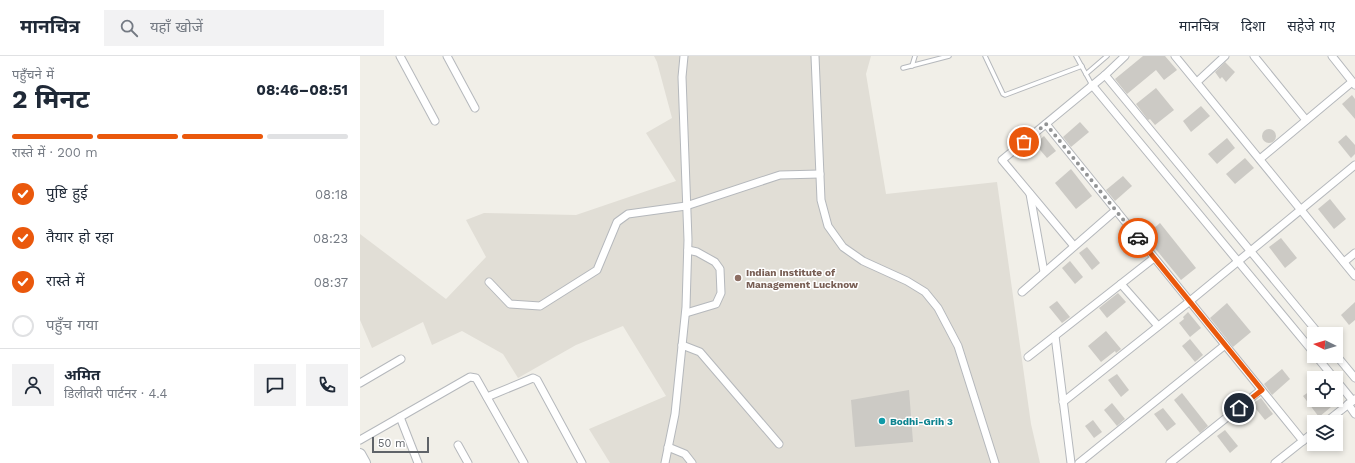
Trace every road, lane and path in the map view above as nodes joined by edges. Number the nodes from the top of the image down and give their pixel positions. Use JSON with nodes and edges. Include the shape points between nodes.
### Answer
{"nodes":[{"id":1,"x":400,"y":56,"type":"edge"},
{"id":2,"x":447,"y":56,"type":"edge"},
{"id":3,"x":684,"y":56,"type":"edge"},
{"id":4,"x":815,"y":56,"type":"edge"},
{"id":5,"x":915,"y":56,"type":"edge"},
{"id":6,"x":949,"y":56,"type":"edge"},
{"id":7,"x":985,"y":56,"type":"edge"},
{"id":8,"x":1076,"y":56,"type":"edge"},
{"id":9,"x":1108,"y":56,"type":"edge"},
{"id":10,"x":1125,"y":56,"type":"edge"},
{"id":11,"x":1175,"y":56,"type":"edge"},
{"id":12,"x":1225,"y":56,"type":"edge"},
{"id":13,"x":1254,"y":56,"type":"edge"},
{"id":14,"x":1332,"y":56,"type":"edge"},
{"id":15,"x":912,"y":66,"type":"junction"},
{"id":16,"x":1082,"y":66,"type":"junction"},
{"id":17,"x":903,"y":68,"type":"dead end"},
{"id":18,"x":1086,"y":74,"type":"junction"},
{"id":19,"x":1105,"y":75,"type":"junction"},
{"id":20,"x":1197,"y":82,"type":"junction"},
{"id":21,"x":1354,"y":83,"type":"edge"},
{"id":22,"x":1092,"y":85,"type":"junction"},
{"id":23,"x":475,"y":108,"type":"dead end"},
{"id":24,"x":1306,"y":120,"type":"junction"},
{"id":25,"x":435,"y":122,"type":"dead end"},
{"id":26,"x":1046,"y":124,"type":"junction"},
{"id":27,"x":1260,"y":159,"type":"junction"},
{"id":28,"x":1355,"y":165,"type":"edge"},
{"id":29,"x":820,"y":174,"type":"junction"},
{"id":30,"x":1030,"y":193,"type":"junction"},
{"id":31,"x":686,"y":206,"type":"junction"},
{"id":32,"x":1116,"y":210,"type":"junction"},
{"id":33,"x":1301,"y":210,"type":"junction"},
{"id":34,"x":1074,"y":246,"type":"junction"},
{"id":35,"x":688,"y":250,"type":"junction"},
{"id":36,"x":1251,"y":251,"type":"junction"},
{"id":37,"x":1355,"y":253,"type":"edge"},
{"id":38,"x":1154,"y":258,"type":"junction"},
{"id":39,"x":1238,"y":261,"type":"junction"},
{"id":40,"x":1344,"y":262,"type":"junction"},
{"id":41,"x":1044,"y":272,"type":"junction"},
{"id":42,"x":1355,"y":276,"type":"edge"},
{"id":43,"x":489,"y":282,"type":"dead end"},
{"id":44,"x":1121,"y":284,"type":"junction"},
{"id":45,"x":1022,"y":292,"type":"dead end"},
{"id":46,"x":1190,"y":302,"type":"junction"},
{"id":47,"x":686,"y":313,"type":"junction"},
{"id":48,"x":1158,"y":326,"type":"junction"},
{"id":49,"x":1313,"y":327,"type":"edge"},
{"id":50,"x":1055,"y":336,"type":"junction"},
{"id":51,"x":682,"y":345,"type":"junction"},
{"id":52,"x":1225,"y":345,"type":"junction"},
{"id":53,"x":1307,"y":345,"type":"edge"},
{"id":54,"x":1028,"y":357,"type":"dead end"},
{"id":55,"x":401,"y":359,"type":"dead end"},
{"id":56,"x":1322,"y":363,"type":"edge"},
{"id":57,"x":1343,"y":363,"type":"edge"},
{"id":58,"x":1328,"y":371,"type":"edge"},
{"id":59,"x":1355,"y":378,"type":"edge"},
{"id":60,"x":360,"y":383,"type":"edge"},
{"id":61,"x":1343,"y":389,"type":"edge"},
{"id":62,"x":1262,"y":390,"type":"junction"},
{"id":63,"x":487,"y":397,"type":"junction"},
{"id":64,"x":1352,"y":401,"type":"edge"},
{"id":65,"x":1064,"y":402,"type":"junction"},
{"id":66,"x":1355,"y":414,"type":"edge"},
{"id":67,"x":1335,"y":415,"type":"edge"},
{"id":68,"x":400,"y":417,"type":"junction"},
{"id":69,"x":1307,"y":438,"type":"edge"},
{"id":70,"x":360,"y":440,"type":"edge"},
{"id":71,"x":1303,"y":441,"type":"junction"},
{"id":72,"x":779,"y":444,"type":"dead end"},
{"id":73,"x":458,"y":445,"type":"dead end"},
{"id":74,"x":668,"y":447,"type":"junction"},
{"id":75,"x":360,"y":454,"type":"edge"},
{"id":76,"x":365,"y":463,"type":"edge"},
{"id":77,"x":418,"y":463,"type":"edge"},
{"id":78,"x":468,"y":463,"type":"edge"},
{"id":79,"x":524,"y":463,"type":"edge"},
{"id":80,"x":582,"y":463,"type":"edge"},
{"id":81,"x":665,"y":463,"type":"edge"},
{"id":82,"x":692,"y":463,"type":"edge"},
{"id":83,"x":995,"y":463,"type":"edge"},
{"id":84,"x":1071,"y":463,"type":"edge"},
{"id":85,"x":1079,"y":463,"type":"edge"},
{"id":86,"x":1170,"y":463,"type":"edge"},
{"id":87,"x":1275,"y":463,"type":"edge"}],
"edges":[{"from":1,"to":25,"type":"street"},
{"from":2,"to":23,"type":"street"},
{"from":3,"to":31,"type":"street","via":[[682,77]]},
{"from":4,"to":29,"type":"street"},
{"from":5,"to":15,"type":"lane"},
{"from":6,"to":15,"type":"lane"},
{"from":7,"to":16,"type":"lane","via":[[1005,95]]},
{"from":8,"to":16,"type":"lane"},
{"from":9,"to":18,"type":"lane"},
{"from":10,"to":19,"type":"street"},
{"from":11,"to":20,"type":"street"},
{"from":12,"to":20,"type":"street"},
{"from":13,"to":24,"type":"street"},
{"from":14,"to":21,"type":"street"},
{"from":15,"to":17,"type":"lane"},
{"from":16,"to":18,"type":"lane"},
{"from":18,"to":22,"type":"lane"},
{"from":19,"to":22,"type":"street"},
{"from":19,"to":36,"type":"street"},
{"from":20,"to":27,"type":"street"},
{"from":21,"to":24,"type":"street"},
{"from":22,"to":26,"type":"street"},
{"from":22,"to":39,"type":"street"},
{"from":24,"to":27,"type":"street"},
{"from":26,"to":30,"type":"street","via":[[1002,160]]},
{"from":26,"to":32,"type":"street"},
{"from":27,"to":33,"type":"street"},
{"from":28,"to":33,"type":"street"},
{"from":29,"to":31,"type":"street","via":[[780,176]]},
{"from":29,"to":83,"type":"street","via":[[821,200],[828,226],[843,247],[863,261],[919,288],[938,308],[958,346]]},
{"from":30,"to":34,"type":"street"},
{"from":30,"to":41,"type":"street"},
{"from":31,"to":35,"type":"street"},
{"from":31,"to":43,"type":"street","via":[[628,214],[617,222],[597,270],[540,306],[510,304]]},
{"from":32,"to":34,"type":"street"},
{"from":32,"to":38,"type":"street"},
{"from":33,"to":36,"type":"street"},
{"from":33,"to":40,"type":"street"},
{"from":34,"to":41,"type":"street"},
{"from":35,"to":47,"type":"street"},
{"from":35,"to":47,"type":"street","via":[[715,262],[720,269],[721,293],[716,304]]},
{"from":36,"to":39,"type":"street"},
{"from":36,"to":49,"type":"street"},
{"from":37,"to":40,"type":"street"},
{"from":38,"to":44,"type":"street"},
{"from":38,"to":46,"type":"street"},
{"from":39,"to":46,"type":"street"},
{"from":39,"to":53,"type":"street"},
{"from":40,"to":42,"type":"street"},
{"from":41,"to":45,"type":"street"},
{"from":44,"to":48,"type":"street"},
{"from":44,"to":50,"type":"street"},
{"from":46,"to":48,"type":"street"},
{"from":46,"to":52,"type":"street"},
{"from":47,"to":51,"type":"street"},
{"from":48,"to":65,"type":"street"},
{"from":50,"to":54,"type":"street"},
{"from":50,"to":65,"type":"street"},
{"from":51,"to":72,"type":"street","via":[[700,352]]},
{"from":51,"to":74,"type":"street","via":[[675,414]]},
{"from":52,"to":62,"type":"street"},
{"from":52,"to":85,"type":"street"},
{"from":55,"to":60,"type":"street"},
{"from":56,"to":58,"type":"street"},
{"from":57,"to":59,"type":"street"},
{"from":61,"to":64,"type":"street"},
{"from":62,"to":71,"type":"street"},
{"from":62,"to":86,"type":"street"},
{"from":63,"to":68,"type":"street","via":[[476,378],[470,377]]},
{"from":63,"to":79,"type":"street"},
{"from":63,"to":80,"type":"street","via":[[533,378],[537,380]]},
{"from":64,"to":66,"type":"street"},
{"from":64,"to":67,"type":"street"},
{"from":65,"to":84,"type":"street"},
{"from":68,"to":70,"type":"street"},
{"from":68,"to":77,"type":"street"},
{"from":69,"to":71,"type":"street"},
{"from":71,"to":87,"type":"street"},
{"from":73,"to":78,"type":"street"},
{"from":74,"to":81,"type":"street"},
{"from":74,"to":82,"type":"street","via":[[685,454]]},
{"from":75,"to":76,"type":"street"}]}
